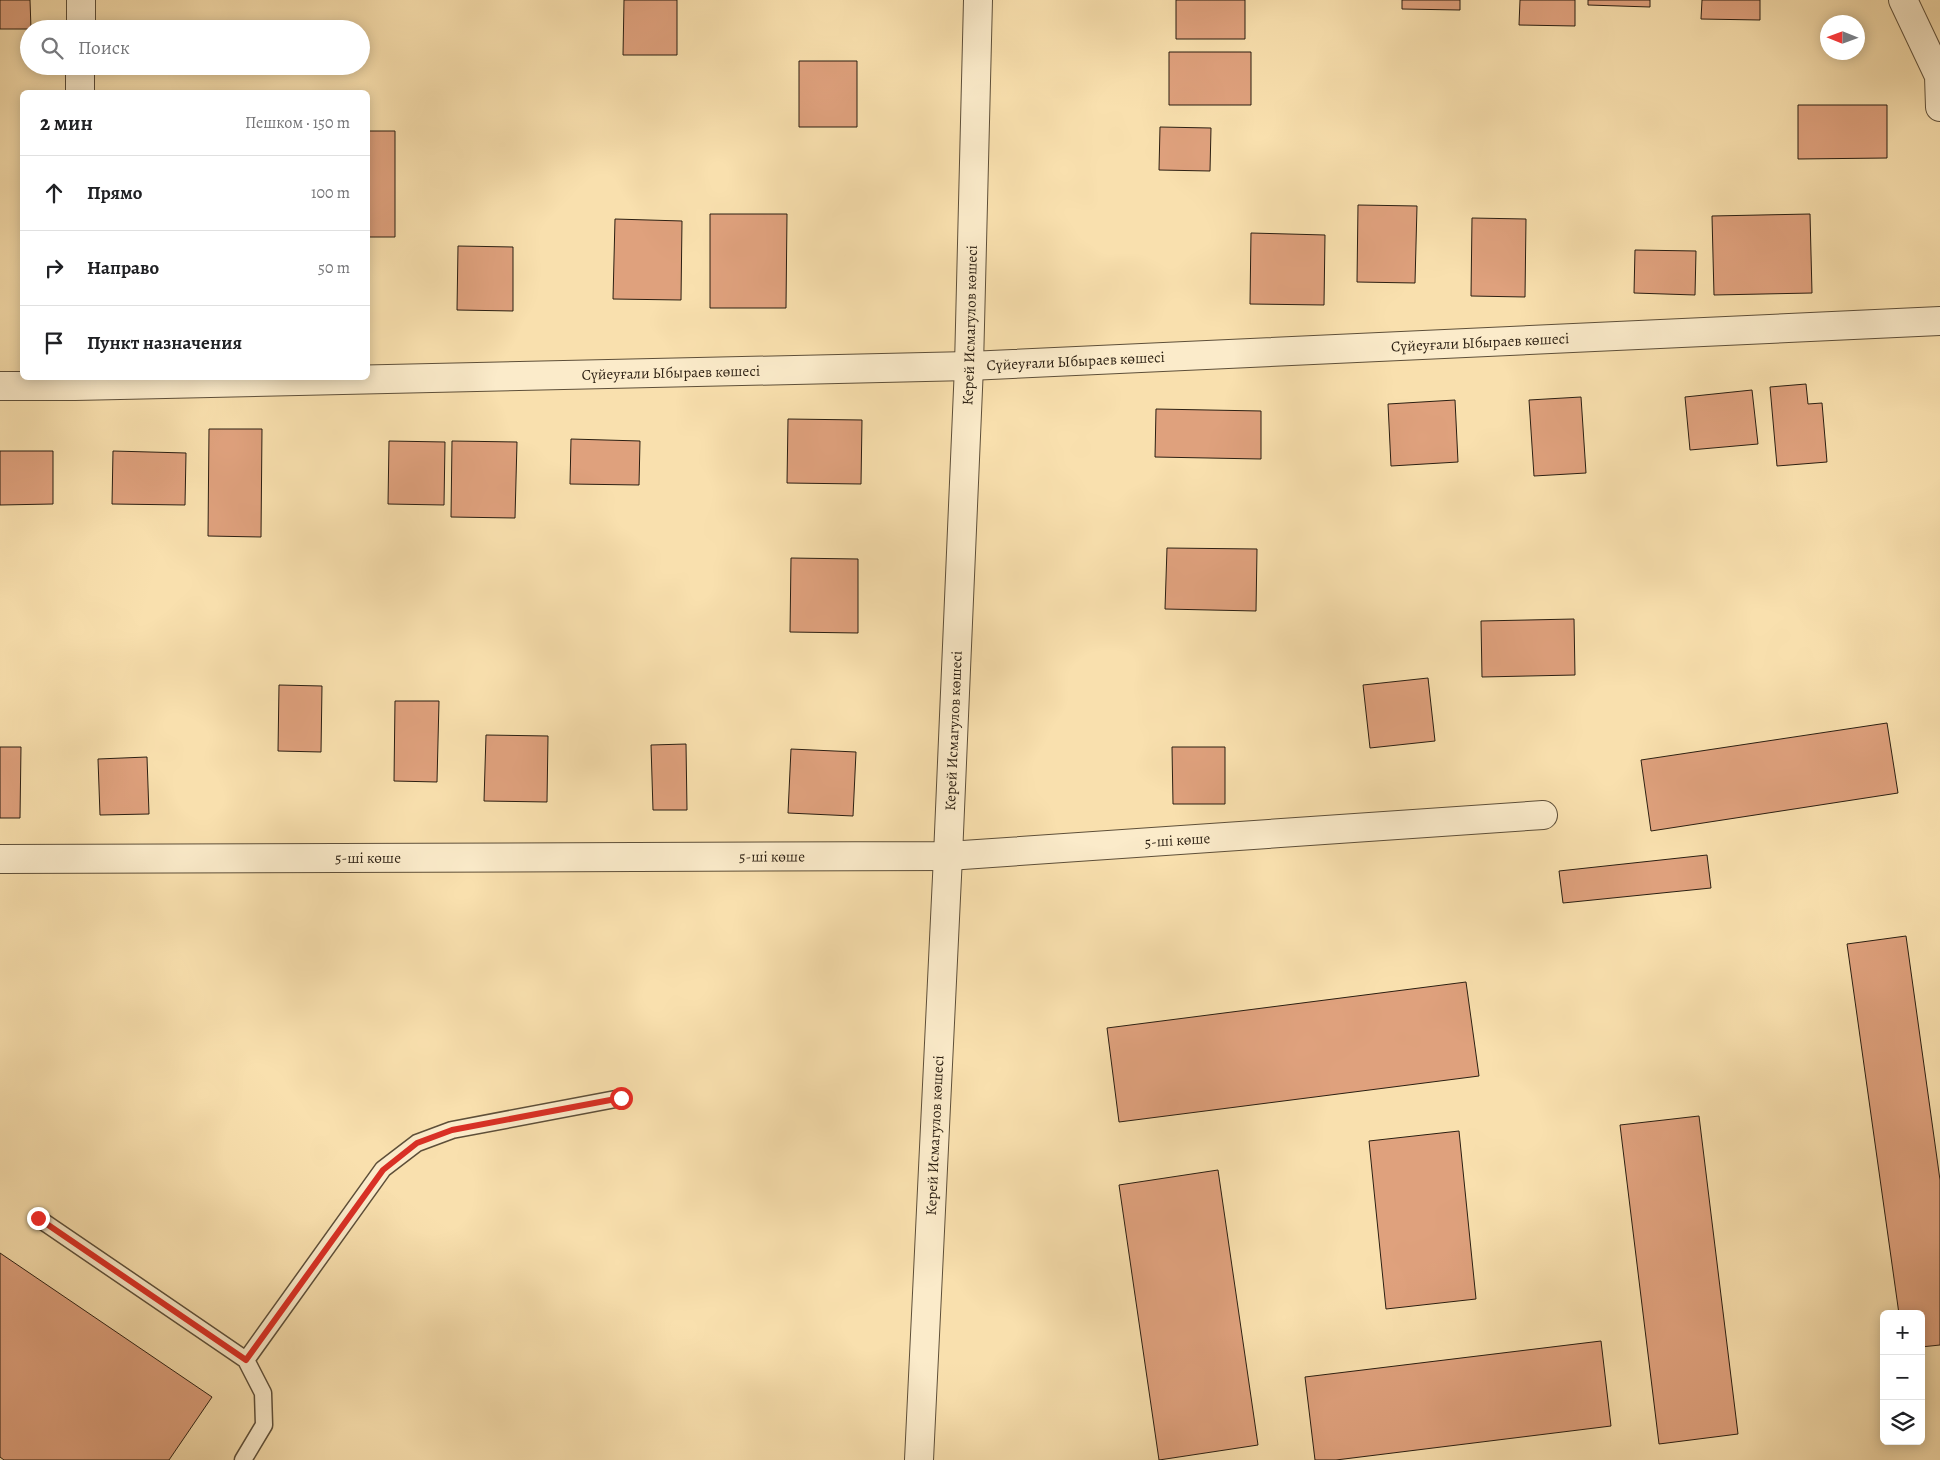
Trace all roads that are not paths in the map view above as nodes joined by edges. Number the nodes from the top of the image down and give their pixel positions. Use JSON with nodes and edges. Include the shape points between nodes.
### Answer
{"nodes":[{"id":1,"x":81,"y":0,"type":"edge"},
{"id":2,"x":978,"y":0,"type":"edge"},
{"id":3,"x":1903,"y":0,"type":"edge"},
{"id":4,"x":81,"y":20,"type":"edge"},
{"id":5,"x":80,"y":75,"type":"edge"},
{"id":6,"x":80,"y":90,"type":"edge"},
{"id":7,"x":1940,"y":108,"type":"edge"},
{"id":8,"x":1940,"y":320,"type":"edge"},
{"id":9,"x":969,"y":366,"type":"junction"},
{"id":10,"x":370,"y":377,"type":"edge"},
{"id":11,"x":187,"y":380,"type":"edge"},
{"id":12,"x":75,"y":382,"type":"edge"},
{"id":13,"x":0,"y":386,"type":"edge"},
{"id":14,"x":1542,"y":816,"type":"dead end"},
{"id":15,"x":948,"y":856,"type":"junction"},
{"id":16,"x":0,"y":859,"type":"edge"},
{"id":17,"x":621,"y":1098,"type":"dead end"},
{"id":18,"x":38,"y":1218,"type":"dead end"},
{"id":19,"x":246,"y":1360,"type":"junction"},
{"id":20,"x":244,"y":1460,"type":"edge"},
{"id":21,"x":919,"y":1460,"type":"edge"}],
"edges":[{"from":1,"to":4,"type":"street"},
{"from":2,"to":9,"type":"street","name":"Керей Исмагулов көшесі"},
{"from":3,"to":7,"type":"street","via":[[1940,76]]},
{"from":5,"to":6,"type":"street"},
{"from":8,"to":9,"type":"street","name":"Сүйеуғали Ыбыраев көшесi"},
{"from":9,"to":10,"type":"street","name":"Сүйеуғали Ыбыраев көшесi"},
{"from":9,"to":15,"type":"street","name":"Керей Исмагулов көшесі"},
{"from":11,"to":12,"type":"street","name":"Сүйеуғали Ыбыраев көшесi"},
{"from":12,"to":13,"type":"street","name":"Сүйеуғали Ыбыраев көшесi"},
{"from":14,"to":15,"type":"street","name":"5-шi көше"},
{"from":15,"to":16,"type":"street","name":"5-шi көше"},
{"from":15,"to":21,"type":"street","name":"Керей Исмагулов көшесі"},
{"from":17,"to":19,"type":"lane","via":[[452,1130],[417,1143],[383,1170]]},
{"from":18,"to":19,"type":"lane"},
{"from":19,"to":20,"type":"lane","via":[[263,1393],[264,1425]]}]}
